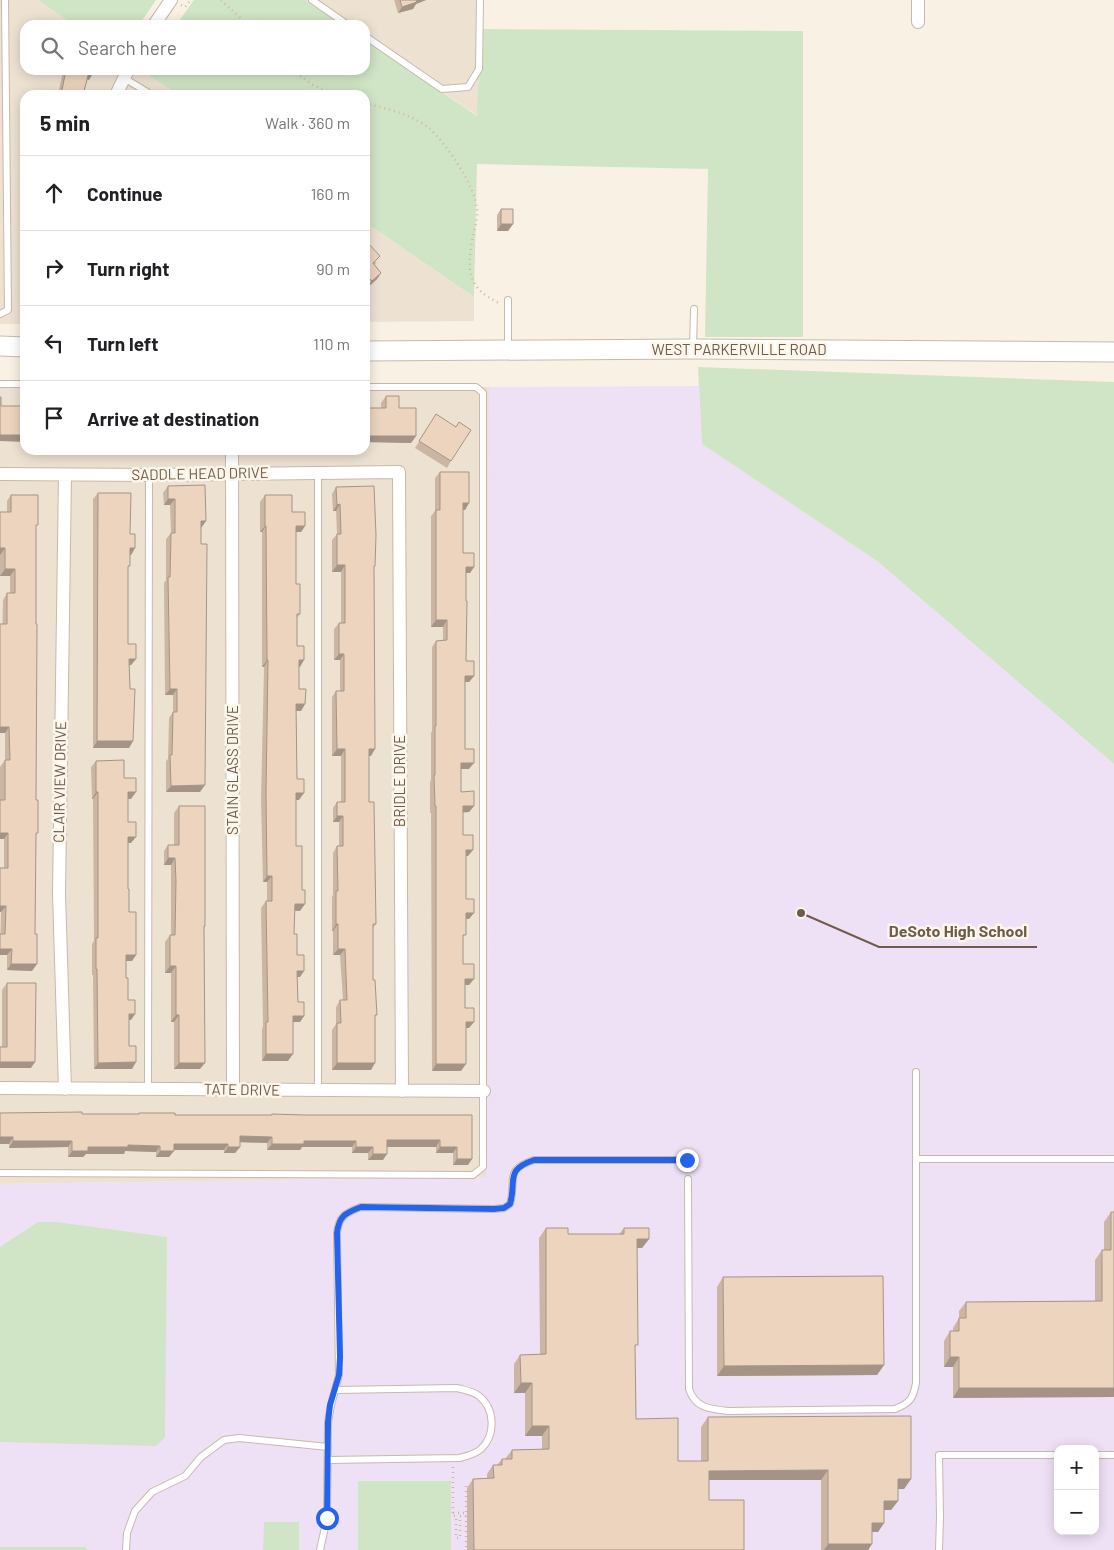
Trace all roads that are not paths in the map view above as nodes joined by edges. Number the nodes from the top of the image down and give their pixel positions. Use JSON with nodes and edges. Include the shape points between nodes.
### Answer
{"nodes":[{"id":1,"x":5,"y":0,"type":"edge"},
{"id":2,"x":172,"y":0,"type":"edge"},
{"id":3,"x":312,"y":0,"type":"edge"},
{"id":4,"x":480,"y":0,"type":"edge"},
{"id":5,"x":918,"y":0,"type":"edge"},
{"id":6,"x":158,"y":20,"type":"edge"},
{"id":7,"x":341,"y":20,"type":"edge"},
{"id":8,"x":918,"y":22,"type":"dead end"},
{"id":9,"x":370,"y":40,"type":"edge"},
{"id":10,"x":126,"y":75,"type":"edge"},
{"id":11,"x":127,"y":75,"type":"edge"},
{"id":12,"x":118,"y":90,"type":"edge"},
{"id":13,"x":146,"y":90,"type":"edge"},
{"id":14,"x":508,"y":303,"type":"road end"},
{"id":15,"x":694,"y":309,"type":"dead end"},
{"id":16,"x":0,"y":314,"type":"edge"},
{"id":17,"x":0,"y":346,"type":"edge"},
{"id":18,"x":20,"y":347,"type":"edge"},
{"id":19,"x":693,"y":349,"type":"junction"},
{"id":20,"x":508,"y":350,"type":"junction"},
{"id":21,"x":370,"y":351,"type":"edge"},
{"id":22,"x":1114,"y":352,"type":"edge"},
{"id":23,"x":0,"y":384,"type":"edge"},
{"id":24,"x":20,"y":384,"type":"edge"},
{"id":25,"x":370,"y":387,"type":"edge"},
{"id":26,"x":232,"y":455,"type":"edge"},
{"id":27,"x":399,"y":472,"type":"joint"},
{"id":28,"x":232,"y":473,"type":"junction"},
{"id":29,"x":318,"y":473,"type":"junction"},
{"id":30,"x":0,"y":474,"type":"edge"},
{"id":31,"x":65,"y":475,"type":"junction"},
{"id":32,"x":149,"y":475,"type":"junction"},
{"id":33,"x":916,"y":1072,"type":"dead end"},
{"id":34,"x":0,"y":1088,"type":"edge"},
{"id":35,"x":65,"y":1089,"type":"junction"},
{"id":36,"x":148,"y":1090,"type":"junction"},
{"id":37,"x":233,"y":1090,"type":"junction"},
{"id":38,"x":402,"y":1091,"type":"junction"},
{"id":39,"x":484,"y":1091,"type":"junction"},
{"id":40,"x":318,"y":1092,"type":"junction"},
{"id":41,"x":917,"y":1159,"type":"junction"},
{"id":42,"x":1114,"y":1159,"type":"edge"},
{"id":43,"x":687,"y":1160,"type":"dead end"},
{"id":44,"x":0,"y":1173,"type":"edge"},
{"id":45,"x":688,"y":1178,"type":"dead end"},
{"id":46,"x":336,"y":1390,"type":"junction"},
{"id":47,"x":328,"y":1447,"type":"junction"},
{"id":48,"x":1054,"y":1455,"type":"edge"},
{"id":49,"x":1099,"y":1455,"type":"edge"},
{"id":50,"x":1114,"y":1455,"type":"edge"},
{"id":51,"x":328,"y":1460,"type":"junction"},
{"id":52,"x":126,"y":1550,"type":"edge"},
{"id":53,"x":320,"y":1550,"type":"edge"},
{"id":54,"x":939,"y":1550,"type":"edge"}],
"edges":[{"from":1,"to":16,"type":"lane","via":[[8,310]]},
{"from":2,"to":6,"type":"street"},
{"from":3,"to":7,"type":"lane"},
{"from":4,"to":9,"type":"lane","via":[[479,69],[468,87],[442,90]]},
{"from":5,"to":8,"type":"street"},
{"from":10,"to":12,"type":"street"},
{"from":11,"to":13,"type":"lane"},
{"from":14,"to":20,"type":"lane"},
{"from":15,"to":19,"type":"lane"},
{"from":17,"to":18,"type":"main road"},
{"from":19,"to":20,"type":"main road","name":"WEST PARKERVILLE ROAD"},
{"from":19,"to":22,"type":"main road","name":"WEST PARKERVILLE ROAD"},
{"from":20,"to":21,"type":"main road","name":"WEST PARKERVILLE ROAD"},
{"from":23,"to":24,"type":"lane"},
{"from":25,"to":39,"type":"lane","via":[[476,387],[483,393]]},
{"from":26,"to":28,"type":"street","name":"STAIN GLASS DRIVE"},
{"from":27,"to":29,"type":"street","name":"SADDLE HEAD DRIVE"},
{"from":27,"to":38,"type":"street","name":"BRIDLE DRIVE"},
{"from":28,"to":29,"type":"street","name":"SADDLE HEAD DRIVE"},
{"from":28,"to":32,"type":"street","name":"SADDLE HEAD DRIVE"},
{"from":28,"to":37,"type":"street","name":"STAIN GLASS DRIVE"},
{"from":29,"to":40,"type":"lane"},
{"from":30,"to":31,"type":"street","name":"SADDLE HEAD DRIVE"},
{"from":31,"to":32,"type":"street","name":"SADDLE HEAD DRIVE"},
{"from":31,"to":35,"type":"street","name":"CLAIR VIEW DRIVE","via":[[59,893]]},
{"from":32,"to":36,"type":"lane"},
{"from":33,"to":41,"type":"lane"},
{"from":34,"to":35,"type":"street","name":"TATE DRIVE"},
{"from":35,"to":36,"type":"street","name":"TATE DRIVE"},
{"from":36,"to":37,"type":"street","name":"TATE DRIVE"},
{"from":37,"to":40,"type":"street","name":"TATE DRIVE"},
{"from":38,"to":39,"type":"street","name":"TATE DRIVE"},
{"from":38,"to":40,"type":"street","name":"TATE DRIVE"},
{"from":39,"to":44,"type":"lane","via":[[483,1167],[473,1175]]},
{"from":41,"to":42,"type":"lane"},
{"from":41,"to":45,"type":"lane","via":[[916,1383],[913,1396],[906,1405],[895,1409],[728,1411],[699,1405],[692,1398],[689,1389]]},
{"from":43,"to":46,"type":"lane","via":[[534,1160],[515,1170],[512,1199],[504,1208],[361,1207],[348,1212],[338,1223],[337,1233],[340,1357]]},
{"from":46,"to":47,"type":"lane","via":[[330,1405]]},
{"from":46,"to":51,"type":"lane","via":[[469,1390],[487,1405],[492,1416],[492,1428],[481,1449],[459,1458]]},
{"from":47,"to":51,"type":"lane"},
{"from":47,"to":52,"type":"lane","via":[[239,1438],[224,1440],[201,1457],[185,1476],[152,1492],[135,1511],[127,1533]]},
{"from":48,"to":54,"type":"lane","via":[[939,1455]]},
{"from":49,"to":50,"type":"lane"},
{"from":51,"to":53,"type":"lane","via":[[327,1518]]}]}
